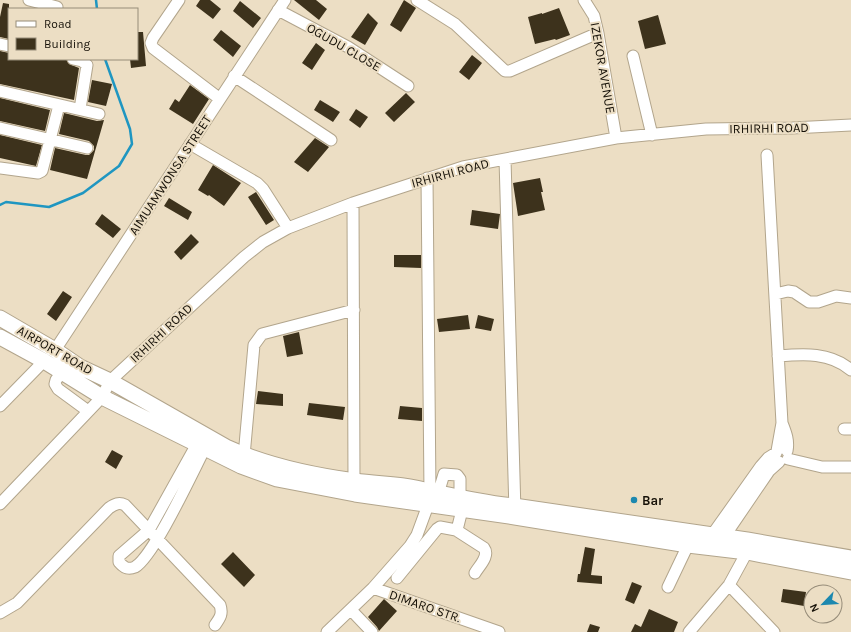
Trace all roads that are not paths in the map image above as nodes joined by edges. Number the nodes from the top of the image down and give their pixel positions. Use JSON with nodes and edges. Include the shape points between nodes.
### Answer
{"nodes":[{"id":1,"x":29,"y":0,"type":"edge"},
{"id":2,"x":179,"y":0,"type":"edge"},
{"id":3,"x":285,"y":0,"type":"edge"},
{"id":4,"x":417,"y":0,"type":"edge"},
{"id":5,"x":584,"y":0,"type":"edge"},
{"id":6,"x":57,"y":6,"type":"dead end"},
{"id":7,"x":278,"y":10,"type":"junction"},
{"id":8,"x":598,"y":33,"type":"junction"},
{"id":9,"x":633,"y":56,"type":"dead end"},
{"id":10,"x":78,"y":60,"type":"edge"},
{"id":11,"x":234,"y":76,"type":"junction"},
{"id":12,"x":408,"y":86,"type":"dead end"},
{"id":13,"x":0,"y":91,"type":"edge"},
{"id":14,"x":220,"y":99,"type":"junction"},
{"id":15,"x":59,"y":105,"type":"junction"},
{"id":16,"x":80,"y":110,"type":"junction"},
{"id":17,"x":99,"y":114,"type":"dead end"},
{"id":18,"x":851,"y":125,"type":"edge"},
{"id":19,"x":0,"y":128,"type":"edge"},
{"id":20,"x":652,"y":135,"type":"junction"},
{"id":21,"x":616,"y":138,"type":"junction"},
{"id":22,"x":50,"y":140,"type":"junction"},
{"id":23,"x":331,"y":140,"type":"dead end"},
{"id":24,"x":190,"y":144,"type":"junction"},
{"id":25,"x":87,"y":148,"type":"dead end"},
{"id":26,"x":768,"y":155,"type":"dead end"},
{"id":27,"x":505,"y":159,"type":"junction"},
{"id":28,"x":0,"y":168,"type":"edge"},
{"id":29,"x":427,"y":178,"type":"junction"},
{"id":30,"x":353,"y":203,"type":"junction"},
{"id":31,"x":288,"y":228,"type":"junction"},
{"id":32,"x":775,"y":294,"type":"junction"},
{"id":33,"x":851,"y":298,"type":"edge"},
{"id":34,"x":354,"y":310,"type":"junction"},
{"id":35,"x":0,"y":318,"type":"edge"},
{"id":36,"x":0,"y":337,"type":"edge"},
{"id":37,"x":55,"y":350,"type":"junction"},
{"id":38,"x":778,"y":356,"type":"junction"},
{"id":39,"x":44,"y":361,"type":"junction"},
{"id":40,"x":851,"y":370,"type":"edge"},
{"id":41,"x":62,"y":372,"type":"junction"},
{"id":42,"x":110,"y":381,"type":"junction"},
{"id":43,"x":83,"y":385,"type":"junction"},
{"id":44,"x":102,"y":397,"type":"junction"},
{"id":45,"x":72,"y":400,"type":"junction"},
{"id":46,"x":0,"y":406,"type":"edge"},
{"id":47,"x":88,"y":411,"type":"junction"},
{"id":48,"x":201,"y":446,"type":"junction"},
{"id":49,"x":781,"y":455,"type":"junction"},
{"id":50,"x":244,"y":456,"type":"junction"},
{"id":51,"x":851,"y":468,"type":"edge"},
{"id":52,"x":354,"y":481,"type":"junction"},
{"id":53,"x":432,"y":497,"type":"junction"},
{"id":54,"x":0,"y":504,"type":"edge"},
{"id":55,"x":461,"y":504,"type":"junction"},
{"id":56,"x":515,"y":512,"type":"junction"},
{"id":57,"x":149,"y":530,"type":"junction"},
{"id":58,"x":456,"y":530,"type":"junction"},
{"id":59,"x":718,"y":536,"type":"junction"},
{"id":60,"x":158,"y":539,"type":"junction"},
{"id":61,"x":688,"y":545,"type":"junction"},
{"id":62,"x":747,"y":552,"type":"junction"},
{"id":63,"x":851,"y":558,"type":"edge"},
{"id":64,"x":851,"y":572,"type":"edge"},
{"id":65,"x":474,"y":573,"type":"dead end"},
{"id":66,"x":397,"y":578,"type":"dead end"},
{"id":67,"x":729,"y":585,"type":"junction"},
{"id":68,"x":668,"y":587,"type":"dead end"},
{"id":69,"x":373,"y":588,"type":"junction"},
{"id":70,"x":351,"y":610,"type":"junction"},
{"id":71,"x":0,"y":613,"type":"edge"},
{"id":72,"x":216,"y":625,"type":"dead end"},
{"id":73,"x":327,"y":632,"type":"edge"},
{"id":74,"x":372,"y":632,"type":"edge"},
{"id":75,"x":499,"y":632,"type":"edge"},
{"id":76,"x":689,"y":632,"type":"edge"},
{"id":77,"x":774,"y":632,"type":"edge"}],
"edges":[{"from":1,"to":6,"type":"street"},
{"from":2,"to":14,"type":"street","via":[[150,43],[153,48]]},
{"from":3,"to":7,"type":"street","name":"AIMUAMWONSA STREET"},
{"from":4,"to":8,"type":"street","via":[[455,24],[505,71]]},
{"from":5,"to":8,"type":"street","name":"IZEKOR AVENUE","via":[[594,16]]},
{"from":7,"to":11,"type":"street","name":"AIMUAMWONSA STREET"},
{"from":7,"to":12,"type":"street","name":"OGUDU CLOSE","via":[[348,47]]},
{"from":8,"to":21,"type":"street","name":"IZEKOR AVENUE"},
{"from":9,"to":20,"type":"street"},
{"from":10,"to":16,"type":"street","via":[[86,62],[87,65]]},
{"from":11,"to":14,"type":"street","name":"AIMUAMWONSA STREET"},
{"from":11,"to":23,"type":"street"},
{"from":13,"to":15,"type":"street"},
{"from":14,"to":24,"type":"street","name":"AIMUAMWONSA STREET"},
{"from":15,"to":16,"type":"street"},
{"from":15,"to":22,"type":"street"},
{"from":16,"to":17,"type":"street"},
{"from":18,"to":20,"type":"street","name":"IRHIRHI ROAD","via":[[706,129]]},
{"from":19,"to":22,"type":"street"},
{"from":20,"to":21,"type":"street","name":"IRHIRHI ROAD"},
{"from":21,"to":27,"type":"street","name":"IRHIRHI ROAD"},
{"from":22,"to":25,"type":"street"},
{"from":22,"to":28,"type":"street","via":[[42,170],[38,173]]},
{"from":24,"to":31,"type":"street","via":[[257,183]]},
{"from":24,"to":37,"type":"street","name":"AIMUAMWONSA STREET"},
{"from":26,"to":32,"type":"street"},
{"from":27,"to":29,"type":"street","name":"IRHIRHI ROAD","via":[[463,167]]},
{"from":27,"to":56,"type":"street"},
{"from":29,"to":30,"type":"street","name":"IRHIRHI ROAD"},
{"from":29,"to":53,"type":"street"},
{"from":30,"to":31,"type":"street","name":"IRHIRHI ROAD"},
{"from":30,"to":34,"type":"street"},
{"from":31,"to":42,"type":"street","name":"IRHIRHI ROAD","via":[[244,257]]},
{"from":32,"to":33,"type":"street","via":[[794,292],[809,302],[836,296]]},
{"from":32,"to":38,"type":"street"},
{"from":34,"to":50,"type":"street","via":[[262,334],[254,345]]},
{"from":34,"to":52,"type":"street"},
{"from":35,"to":37,"type":"main road","name":"AIRPORT ROAD"},
{"from":36,"to":39,"type":"main road","name":"AIRPORT ROAD"},
{"from":37,"to":42,"type":"main road","name":"AIRPORT ROAD","via":[[80,367]]},
{"from":38,"to":40,"type":"street","via":[[826,356]]},
{"from":38,"to":49,"type":"street"},
{"from":39,"to":41,"type":"main road","name":"AIRPORT ROAD"},
{"from":39,"to":46,"type":"street"},
{"from":41,"to":43,"type":"main road","name":"AIRPORT ROAD"},
{"from":41,"to":45,"type":"street","via":[[55,384]]},
{"from":42,"to":44,"type":"street"},
{"from":42,"to":50,"type":"main road","name":"AIRPORT ROAD"},
{"from":43,"to":44,"type":"main road","name":"AIRPORT ROAD"},
{"from":43,"to":45,"type":"street"},
{"from":44,"to":47,"type":"street"},
{"from":44,"to":48,"type":"main road","name":"AIRPORT ROAD"},
{"from":45,"to":47,"type":"street"},
{"from":47,"to":54,"type":"street"},
{"from":48,"to":53,"type":"main road","name":"AIRPORT ROAD","via":[[241,466],[277,478],[355,494]]},
{"from":48,"to":57,"type":"street"},
{"from":48,"to":60,"type":"street"},
{"from":49,"to":51,"type":"street","via":[[822,467]]},
{"from":49,"to":59,"type":"street","via":[[769,471],[754,484]]},
{"from":50,"to":52,"type":"main road","name":"AIRPORT ROAD","via":[[290,470]]},
{"from":52,"to":53,"type":"main road","name":"AIRPORT ROAD","via":[[416,488]]},
{"from":53,"to":55,"type":"main road"},
{"from":53,"to":55,"type":"street","via":[[444,474],[457,475],[460,479]]},
{"from":53,"to":69,"type":"street","via":[[410,546]]},
{"from":55,"to":56,"type":"main road"},
{"from":55,"to":58,"type":"street"},
{"from":56,"to":59,"type":"main road"},
{"from":56,"to":61,"type":"main road"},
{"from":57,"to":60,"type":"street"},
{"from":57,"to":60,"type":"street","via":[[120,553],[118,559],[122,565],[129,568],[137,565]]},
{"from":57,"to":71,"type":"street","via":[[126,505],[115,504],[17,603]]},
{"from":58,"to":65,"type":"street","via":[[484,548],[486,552]]},
{"from":58,"to":66,"type":"street","via":[[440,527],[437,529]]},
{"from":59,"to":63,"type":"main road"},
{"from":60,"to":72,"type":"street","via":[[220,605],[221,616]]},
{"from":61,"to":62,"type":"main road"},
{"from":61,"to":68,"type":"street"},
{"from":62,"to":64,"type":"main road"},
{"from":62,"to":67,"type":"street"},
{"from":67,"to":76,"type":"street"},
{"from":67,"to":77,"type":"street"},
{"from":69,"to":70,"type":"street"},
{"from":69,"to":75,"type":"street","name":"DIMARO STR."},
{"from":70,"to":73,"type":"street"},
{"from":70,"to":74,"type":"street"}]}
